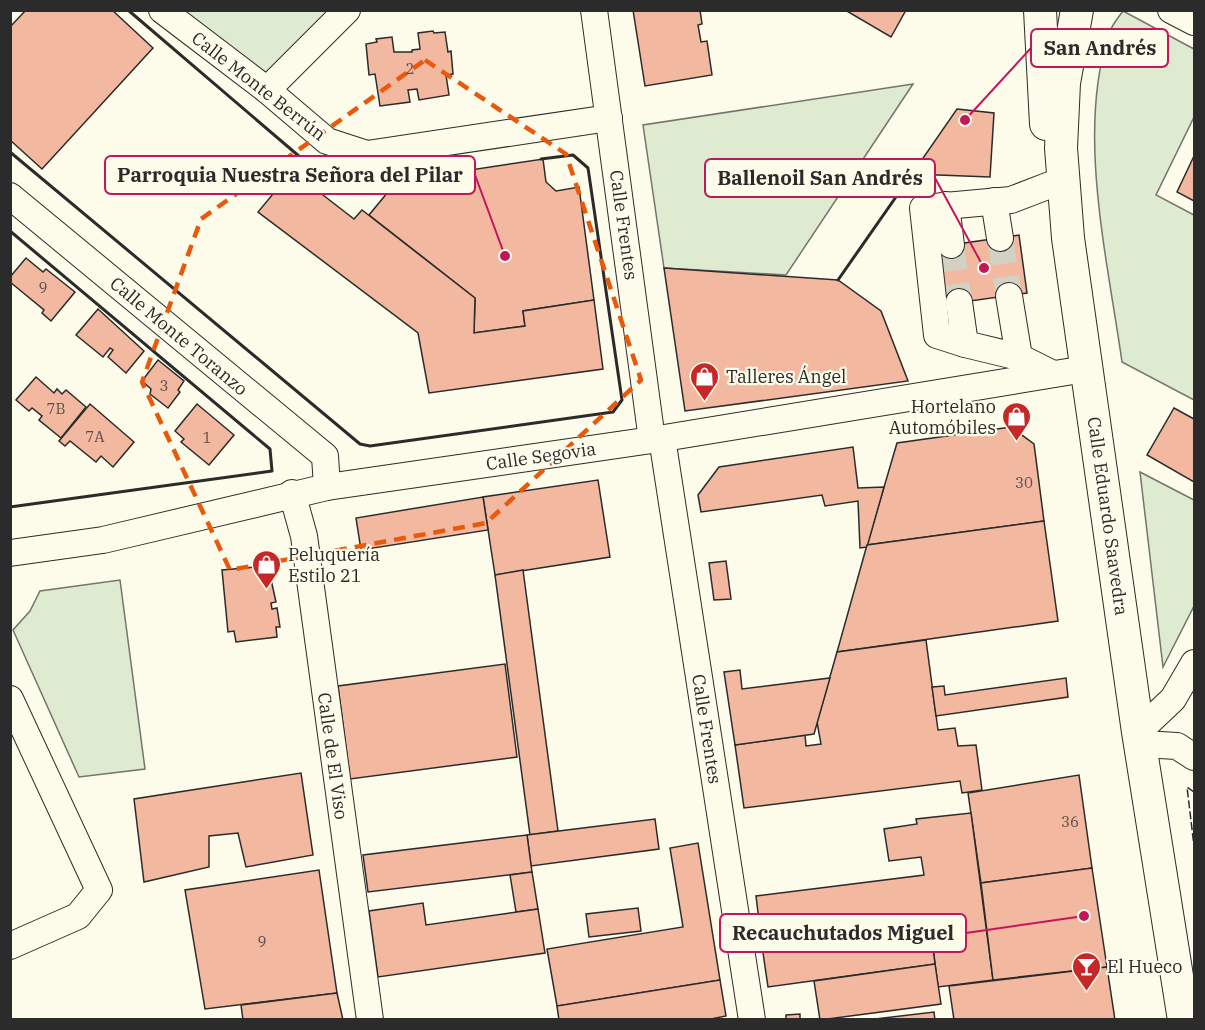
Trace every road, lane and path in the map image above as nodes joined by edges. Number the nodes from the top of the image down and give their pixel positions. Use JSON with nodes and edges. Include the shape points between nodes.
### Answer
{"nodes":[{"id":1,"x":162,"y":10,"type":"edge"},
{"id":2,"x":347,"y":10,"type":"edge"},
{"id":3,"x":594,"y":10,"type":"edge"},
{"id":4,"x":1040,"y":10,"type":"edge"},
{"id":5,"x":1077,"y":10,"type":"edge"},
{"id":6,"x":1171,"y":10,"type":"edge"},
{"id":7,"x":1194,"y":22,"type":"edge"},
{"id":8,"x":267,"y":90,"type":"junction"},
{"id":9,"x":609,"y":118,"type":"junction"},
{"id":10,"x":1050,"y":185,"type":"junction"},
{"id":11,"x":10,"y":196,"type":"edge"},
{"id":12,"x":994,"y":201,"type":"junction"},
{"id":13,"x":946,"y":206,"type":"junction"},
{"id":14,"x":1000,"y":238,"type":"tunnel mouth"},
{"id":15,"x":951,"y":245,"type":"tunnel mouth"},
{"id":16,"x":1009,"y":296,"type":"tunnel mouth"},
{"id":17,"x":959,"y":302,"type":"tunnel mouth"},
{"id":18,"x":965,"y":344,"type":"junction"},
{"id":19,"x":1019,"y":357,"type":"junction"},
{"id":20,"x":1063,"y":372,"type":"junction"},
{"id":21,"x":657,"y":439,"type":"junction"},
{"id":22,"x":327,"y":487,"type":"junction"},
{"id":23,"x":291,"y":493,"type":"junction"},
{"id":24,"x":10,"y":553,"type":"edge"},
{"id":25,"x":1194,"y":663,"type":"edge"},
{"id":26,"x":10,"y":699,"type":"edge"},
{"id":27,"x":1140,"y":738,"type":"junction"},
{"id":28,"x":1194,"y":757,"type":"edge"},
{"id":29,"x":10,"y":946,"type":"edge"},
{"id":30,"x":370,"y":1020,"type":"edge"},
{"id":31,"x":752,"y":1020,"type":"edge"},
{"id":32,"x":1164,"y":1020,"type":"edge"},
{"id":33,"x":1184,"y":1020,"type":"edge"}],
"edges":[{"from":1,"to":8,"type":"street","name":"Calle Monte Berrún"},
{"from":2,"to":8,"type":"street"},
{"from":3,"to":9,"type":"street","name":"Calle Frentes"},
{"from":4,"to":10,"type":"main road","name":"Calle Eduardo Saavedra"},
{"from":5,"to":27,"type":"main road","name":"Calle Eduardo Saavedra","via":[[1065,83],[1061,148],[1068,238]]},
{"from":6,"to":7,"type":"street"},
{"from":8,"to":9,"type":"street","name":"Calle Monte Berrún","via":[[327,141],[367,154]]},
{"from":9,"to":21,"type":"street","name":"Calle Frentes"},
{"from":10,"to":12,"type":"street","via":[[1011,200]]},
{"from":10,"to":20,"type":"main road","name":"Calle Eduardo Saavedra","via":[[1066,328]]},
{"from":11,"to":22,"type":"street","name":"Calle Monte Toranzo","via":[[325,456]]},
{"from":12,"to":13,"type":"street"},
{"from":12,"to":14,"type":"street"},
{"from":13,"to":15,"type":"street"},
{"from":13,"to":18,"type":"street","via":[[923,208],[937,335]]},
{"from":16,"to":19,"type":"street"},
{"from":17,"to":18,"type":"street"},
{"from":18,"to":19,"type":"street"},
{"from":19,"to":20,"type":"street"},
{"from":20,"to":21,"type":"street","name":"Calle Segovia"},
{"from":20,"to":32,"type":"main road","name":"Calle Eduardo Saavedra","via":[[1118,656]]},
{"from":21,"to":22,"type":"street","name":"Calle Segovia"},
{"from":21,"to":31,"type":"street","name":"Calle Frentes"},
{"from":22,"to":23,"type":"street","name":"Calle Segovia"},
{"from":23,"to":24,"type":"street","name":"Calle Segovia","via":[[103,540]]},
{"from":23,"to":30,"type":"street","name":"Calle de El Viso","via":[[304,536]]},
{"from":25,"to":27,"type":"street","via":[[1173,699]]},
{"from":26,"to":29,"type":"street","via":[[99,890],[78,916]]},
{"from":27,"to":28,"type":"street","via":[[1177,747]]},
{"from":27,"to":33,"type":"main road","name":"Calle Eduardo Saavedra"}]}
